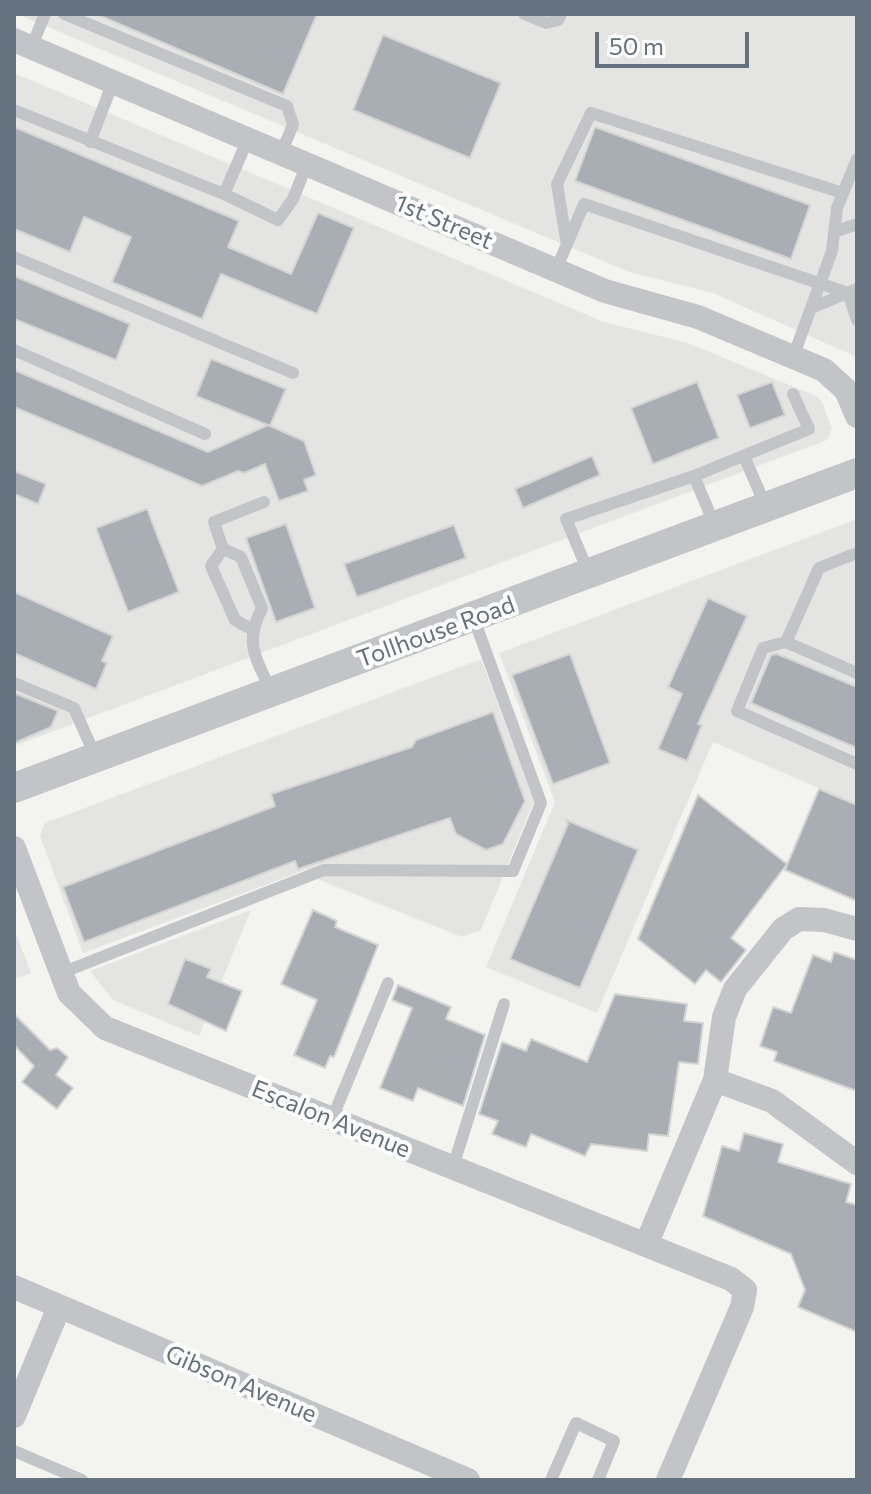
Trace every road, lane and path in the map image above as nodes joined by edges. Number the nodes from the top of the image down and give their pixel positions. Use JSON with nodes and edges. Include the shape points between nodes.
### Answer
{"nodes":[{"id":1,"x":45,"y":14,"type":"edge"},
{"id":2,"x":64,"y":14,"type":"edge"},
{"id":3,"x":524,"y":14,"type":"edge"},
{"id":4,"x":561,"y":14,"type":"edge"},
{"id":5,"x":22,"y":44,"type":"edge"},
{"id":6,"x":113,"y":82,"type":"junction"},
{"id":7,"x":14,"y":110,"type":"edge"},
{"id":8,"x":248,"y":139,"type":"junction"},
{"id":9,"x":90,"y":142,"type":"junction"},
{"id":10,"x":281,"y":153,"type":"junction"},
{"id":11,"x":857,"y":159,"type":"edge"},
{"id":12,"x":307,"y":164,"type":"junction"},
{"id":13,"x":843,"y":193,"type":"junction"},
{"id":14,"x":224,"y":194,"type":"junction"},
{"id":15,"x":857,"y":224,"type":"edge"},
{"id":16,"x":834,"y":232,"type":"junction"},
{"id":17,"x":567,"y":245,"type":"junction"},
{"id":18,"x":14,"y":257,"type":"edge"},
{"id":19,"x":556,"y":270,"type":"junction"},
{"id":20,"x":821,"y":283,"type":"junction"},
{"id":21,"x":852,"y":291,"type":"edge"},
{"id":22,"x":811,"y":308,"type":"junction"},
{"id":23,"x":857,"y":320,"type":"edge"},
{"id":24,"x":14,"y":350,"type":"edge"},
{"id":25,"x":793,"y":357,"type":"junction"},
{"id":26,"x":293,"y":373,"type":"dead end"},
{"id":27,"x":793,"y":394,"type":"dead end"},
{"id":28,"x":857,"y":416,"type":"edge"},
{"id":29,"x":205,"y":434,"type":"dead end"},
{"id":30,"x":744,"y":456,"type":"junction"},
{"id":31,"x":857,"y":473,"type":"edge"},
{"id":32,"x":694,"y":476,"type":"junction"},
{"id":33,"x":264,"y":502,"type":"dead end"},
{"id":34,"x":766,"y":507,"type":"junction"},
{"id":35,"x":715,"y":526,"type":"junction"},
{"id":36,"x":223,"y":549,"type":"junction"},
{"id":37,"x":857,"y":553,"type":"edge"},
{"id":38,"x":589,"y":574,"type":"junction"},
{"id":39,"x":474,"y":619,"type":"junction"},
{"id":40,"x":251,"y":629,"type":"junction"},
{"id":41,"x":786,"y":642,"type":"junction"},
{"id":42,"x":857,"y":673,"type":"edge"},
{"id":43,"x":14,"y":683,"type":"edge"},
{"id":44,"x":271,"y":691,"type":"junction"},
{"id":45,"x":96,"y":758,"type":"junction"},
{"id":46,"x":857,"y":764,"type":"edge"},
{"id":47,"x":14,"y":788,"type":"edge"},
{"id":48,"x":14,"y":848,"type":"edge"},
{"id":49,"x":857,"y":929,"type":"edge"},
{"id":50,"x":61,"y":973,"type":"junction"},
{"id":51,"x":388,"y":983,"type":"dead end"},
{"id":52,"x":504,"y":1004,"type":"dead end"},
{"id":53,"x":715,"y":1080,"type":"junction"},
{"id":54,"x":332,"y":1119,"type":"junction"},
{"id":55,"x":857,"y":1163,"type":"edge"},
{"id":56,"x":453,"y":1167,"type":"junction"},
{"id":57,"x":646,"y":1245,"type":"junction"},
{"id":58,"x":14,"y":1287,"type":"edge"},
{"id":59,"x":59,"y":1307,"type":"junction"},
{"id":60,"x":14,"y":1416,"type":"edge"},
{"id":61,"x":14,"y":1451,"type":"edge"},
{"id":62,"x":82,"y":1480,"type":"edge"},
{"id":63,"x":468,"y":1480,"type":"edge"},
{"id":64,"x":551,"y":1480,"type":"edge"},
{"id":65,"x":598,"y":1480,"type":"edge"},
{"id":66,"x":668,"y":1480,"type":"edge"}],
"edges":[{"from":1,"to":5,"type":"lane"},
{"from":2,"to":10,"type":"lane","via":[[287,106],[293,125]]},
{"from":3,"to":4,"type":"lane","via":[[546,23]]},
{"from":5,"to":6,"type":"street","name":"1st Street"},
{"from":6,"to":8,"type":"street","name":"1st Street"},
{"from":6,"to":9,"type":"lane"},
{"from":7,"to":9,"type":"lane"},
{"from":8,"to":10,"type":"street","name":"1st Street"},
{"from":8,"to":14,"type":"lane"},
{"from":9,"to":14,"type":"lane"},
{"from":10,"to":12,"type":"street","name":"1st Street"},
{"from":11,"to":13,"type":"lane"},
{"from":12,"to":14,"type":"lane","via":[[278,220]]},
{"from":12,"to":19,"type":"street","name":"1st Street"},
{"from":13,"to":16,"type":"lane"},
{"from":13,"to":17,"type":"lane","via":[[591,113],[557,184]]},
{"from":15,"to":16,"type":"lane"},
{"from":16,"to":20,"type":"lane"},
{"from":17,"to":19,"type":"lane"},
{"from":17,"to":20,"type":"lane","via":[[584,204]]},
{"from":18,"to":26,"type":"lane"},
{"from":19,"to":25,"type":"street","name":"1st Street","via":[[605,291],[698,317]]},
{"from":20,"to":21,"type":"lane"},
{"from":20,"to":22,"type":"lane"},
{"from":21,"to":22,"type":"lane"},
{"from":21,"to":23,"type":"lane"},
{"from":22,"to":25,"type":"lane"},
{"from":24,"to":29,"type":"lane"},
{"from":25,"to":28,"type":"street","name":"1st Street","via":[[824,370],[846,390]]},
{"from":27,"to":30,"type":"lane","via":[[809,429]]},
{"from":30,"to":32,"type":"lane"},
{"from":30,"to":34,"type":"lane"},
{"from":31,"to":34,"type":"street","name":"Tollhouse Road"},
{"from":32,"to":35,"type":"lane"},
{"from":32,"to":38,"type":"lane","via":[[566,519]]},
{"from":33,"to":36,"type":"lane","via":[[214,522]]},
{"from":34,"to":35,"type":"street","name":"Tollhouse Road"},
{"from":35,"to":38,"type":"street","name":"Tollhouse Road"},
{"from":36,"to":40,"type":"lane","via":[[211,566],[235,620]]},
{"from":36,"to":40,"type":"lane","via":[[241,557],[262,608]]},
{"from":37,"to":41,"type":"lane","via":[[819,568]]},
{"from":38,"to":39,"type":"street","name":"Tollhouse Road"},
{"from":39,"to":44,"type":"street","name":"Tollhouse Road"},
{"from":39,"to":50,"type":"lane","via":[[541,803],[513,871],[324,870]]},
{"from":40,"to":44,"type":"lane","via":[[251,647]]},
{"from":41,"to":42,"type":"lane"},
{"from":41,"to":46,"type":"lane","via":[[763,648],[737,711]]},
{"from":43,"to":45,"type":"lane","via":[[74,708]]},
{"from":44,"to":45,"type":"street","name":"Tollhouse Road"},
{"from":45,"to":47,"type":"street","name":"Tollhouse Road"},
{"from":48,"to":50,"type":"street","name":"Escalon Avenue"},
{"from":49,"to":53,"type":"street","via":[[799,919],[783,929],[735,989],[724,1017]]},
{"from":50,"to":54,"type":"street","name":"Escalon Avenue","via":[[69,993],[105,1028]]},
{"from":51,"to":54,"type":"lane"},
{"from":52,"to":56,"type":"lane"},
{"from":53,"to":55,"type":"street","via":[[772,1101]]},
{"from":53,"to":57,"type":"street"},
{"from":54,"to":56,"type":"street","name":"Escalon Avenue"},
{"from":56,"to":57,"type":"street","name":"Escalon Avenue"},
{"from":57,"to":66,"type":"street","name":"Escalon Avenue","via":[[731,1279],[745,1290]]},
{"from":58,"to":59,"type":"street","name":"Gibson Avenue"},
{"from":59,"to":60,"type":"street"},
{"from":59,"to":63,"type":"street","name":"Gibson Avenue"},
{"from":61,"to":62,"type":"lane"},
{"from":64,"to":65,"type":"lane","via":[[576,1423],[614,1441]]}]}
